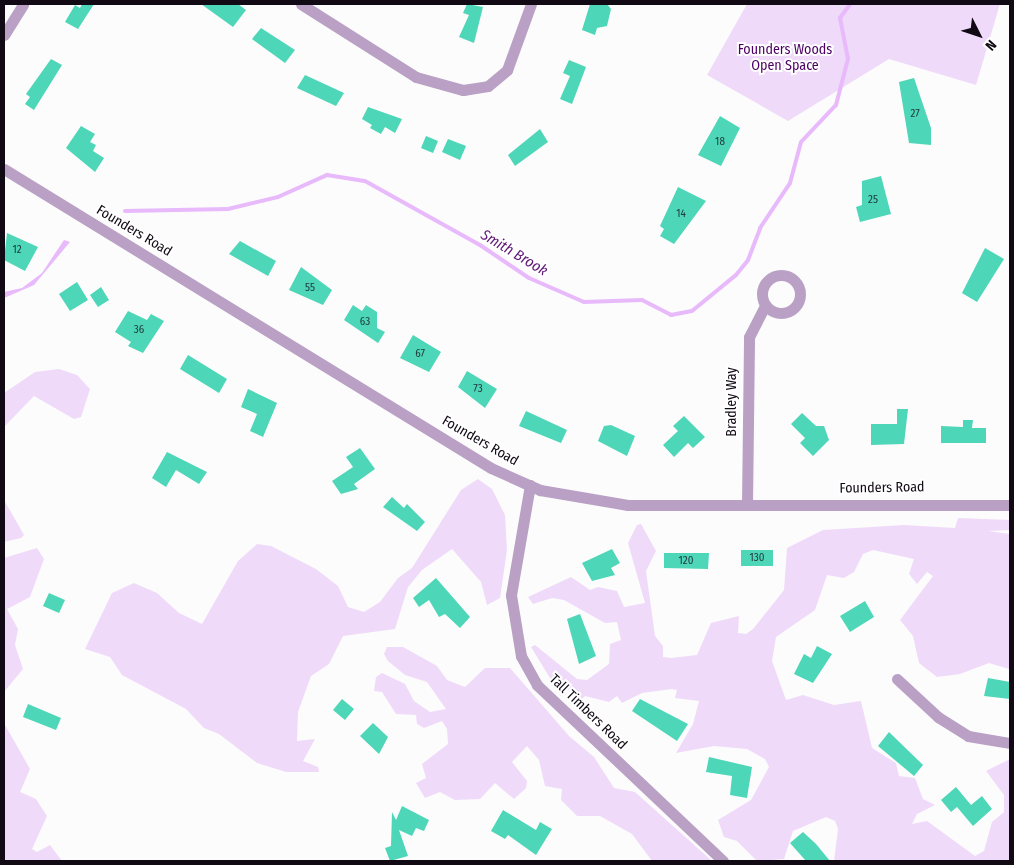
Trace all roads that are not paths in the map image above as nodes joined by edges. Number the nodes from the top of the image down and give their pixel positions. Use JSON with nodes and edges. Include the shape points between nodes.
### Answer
{"nodes":[{"id":1,"x":23,"y":4,"type":"edge"},
{"id":2,"x":301,"y":4,"type":"edge"},
{"id":3,"x":530,"y":4,"type":"edge"},
{"id":4,"x":4,"y":35,"type":"edge"},
{"id":5,"x":4,"y":169,"type":"edge"},
{"id":6,"x":765,"y":305,"type":"dead end"},
{"id":7,"x":530,"y":486,"type":"junction"},
{"id":8,"x":747,"y":504,"type":"junction"},
{"id":9,"x":1010,"y":506,"type":"edge"},
{"id":10,"x":897,"y":678,"type":"dead end"},
{"id":11,"x":1010,"y":743,"type":"edge"},
{"id":12,"x":724,"y":861,"type":"edge"}],
"edges":[{"from":1,"to":4,"type":"street"},
{"from":2,"to":3,"type":"street","via":[[416,77],[463,90],[488,86],[507,70]]},
{"from":5,"to":7,"type":"street","name":"Founders Road","via":[[491,468]]},
{"from":6,"to":8,"type":"street","name":"Bradley Way","via":[[749,337]]},
{"from":7,"to":8,"type":"street","name":"Founders Road","via":[[601,503]]},
{"from":7,"to":12,"type":"street","name":"Tall Timbers Road","via":[[511,595],[521,656],[537,685]]},
{"from":8,"to":9,"type":"street","name":"Founders Road"},
{"from":10,"to":11,"type":"street","via":[[938,717],[968,736]]}]}
